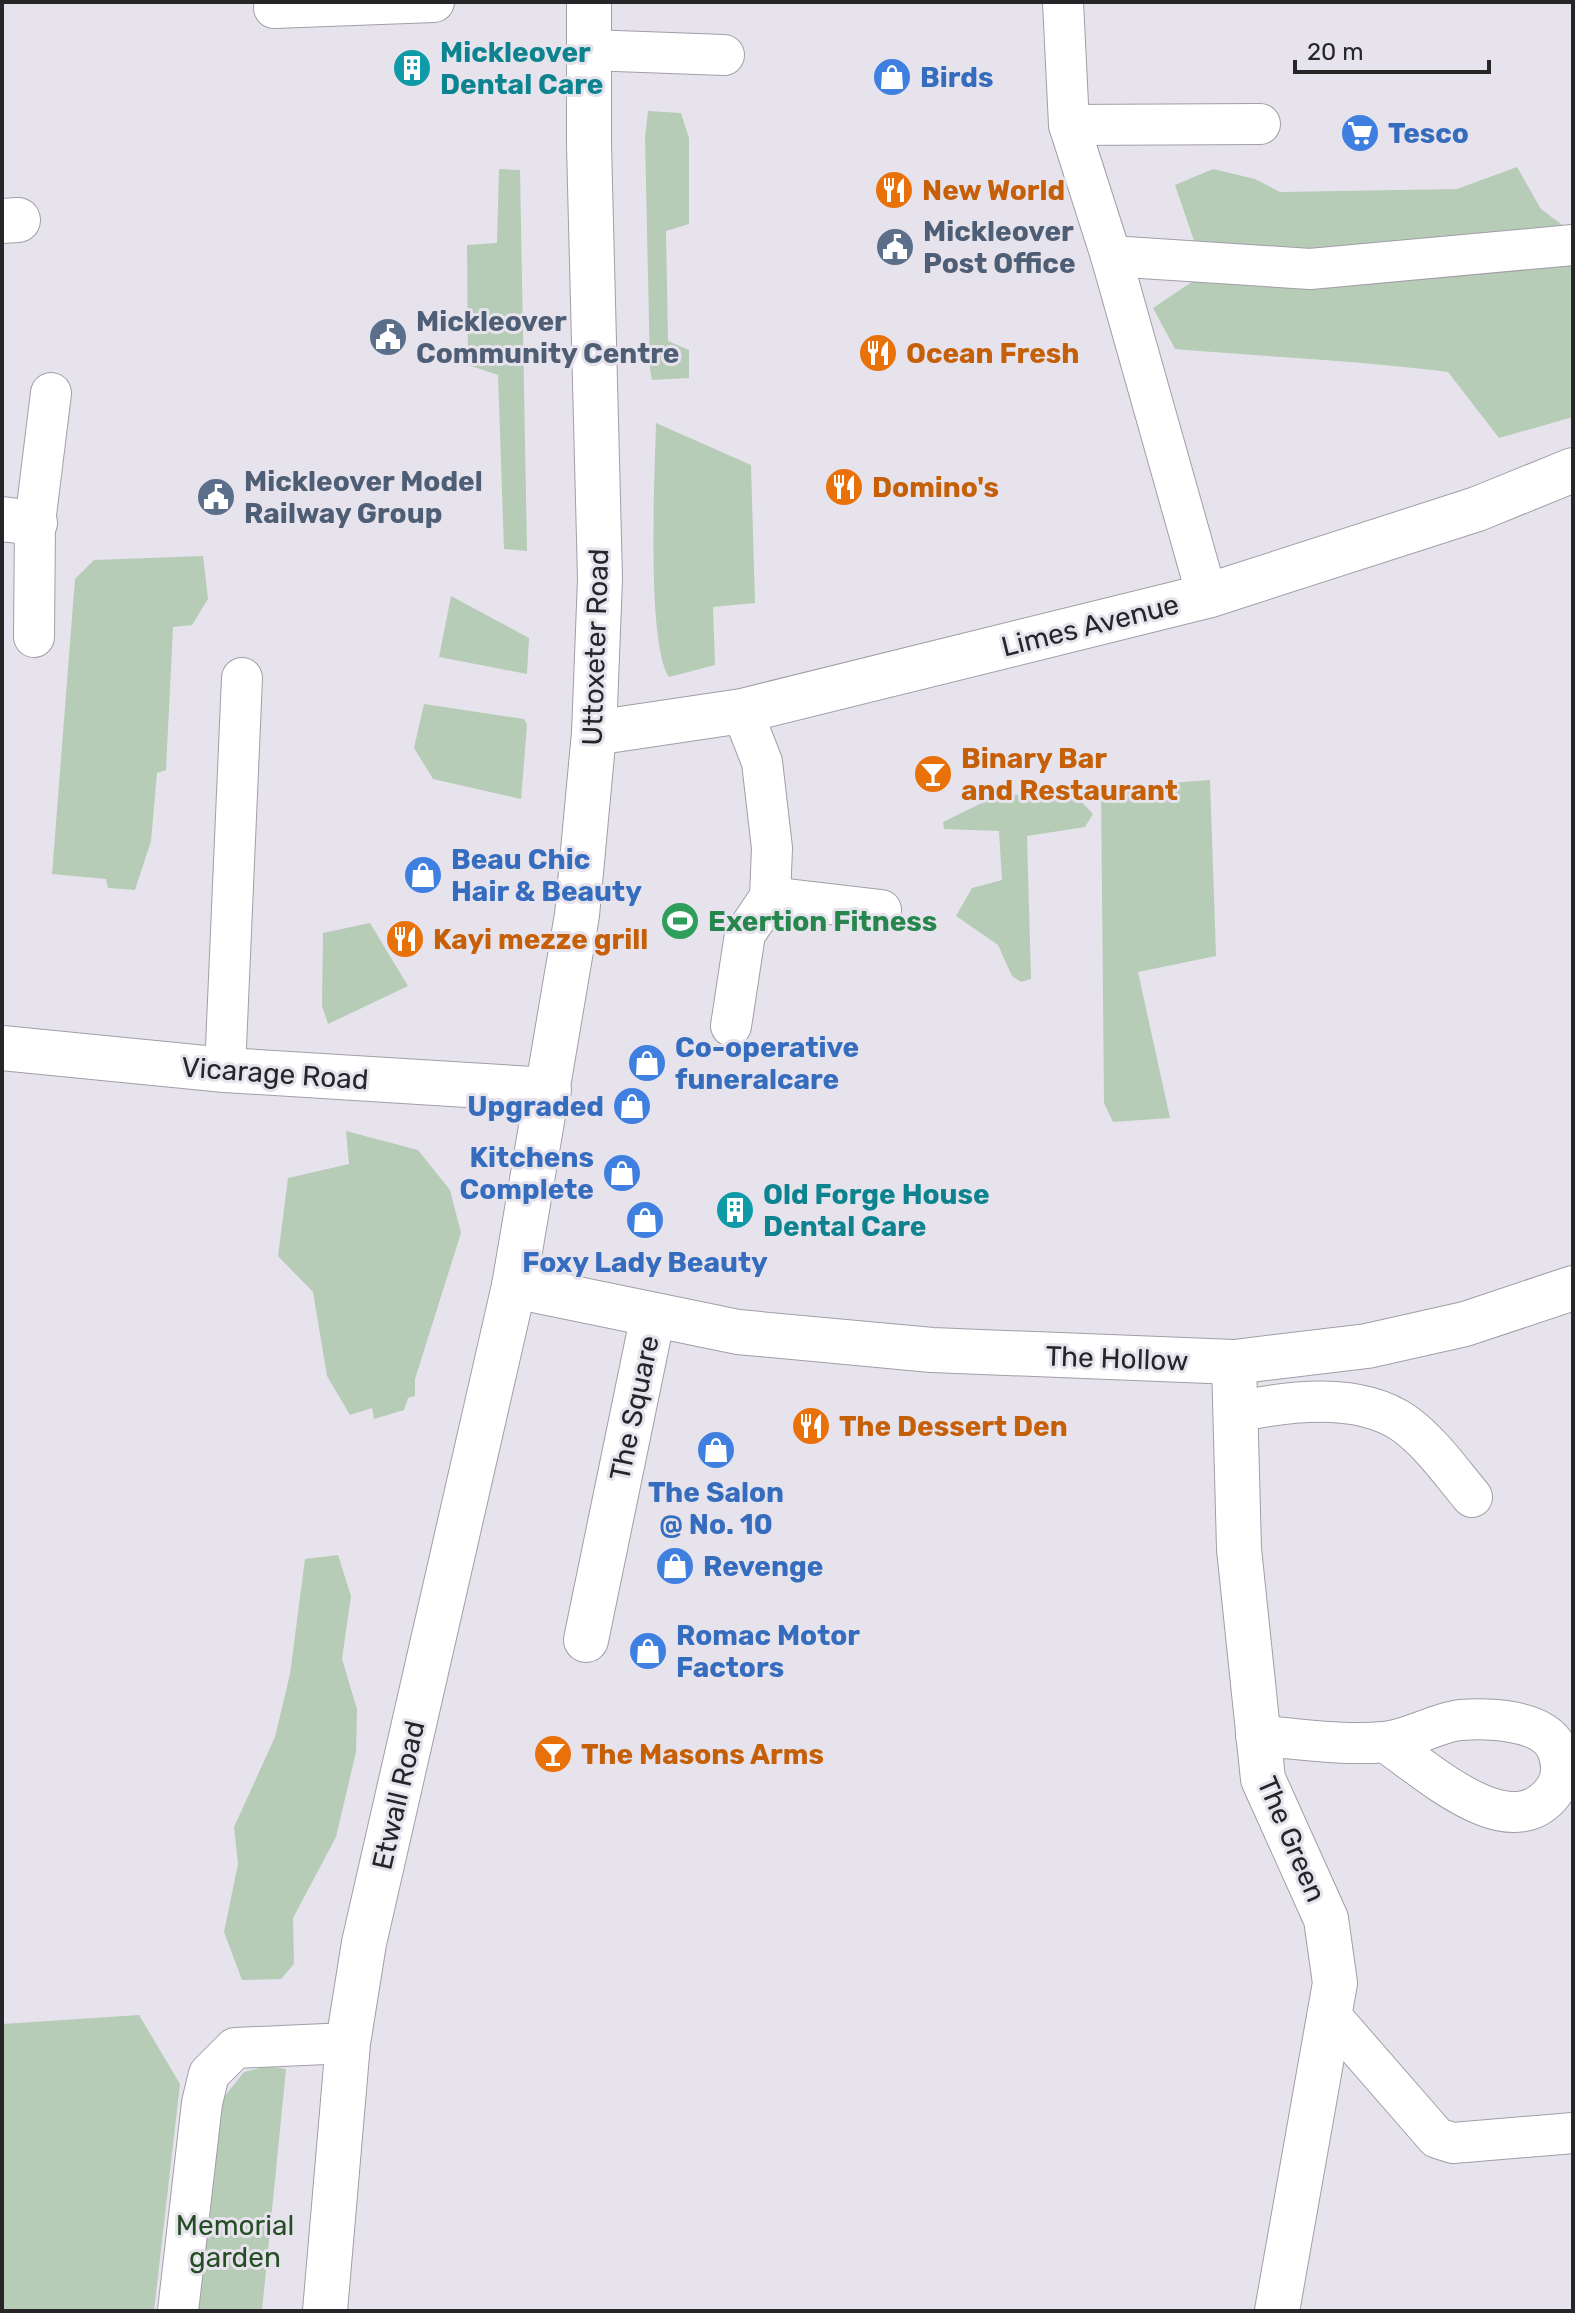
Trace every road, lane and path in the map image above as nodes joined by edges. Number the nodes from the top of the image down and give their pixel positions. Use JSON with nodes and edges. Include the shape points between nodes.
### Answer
{"nodes":[{"id":1,"x":434,"y":2,"type":"edge"},
{"id":2,"x":589,"y":2,"type":"edge"},
{"id":3,"x":1063,"y":2,"type":"edge"},
{"id":4,"x":274,"y":8,"type":"dead end"},
{"id":5,"x":589,"y":50,"type":"junction"},
{"id":6,"x":724,"y":55,"type":"dead end"},
{"id":7,"x":1260,"y":124,"type":"dead end"},
{"id":8,"x":1069,"y":125,"type":"junction"},
{"id":9,"x":1573,"y":245,"type":"edge"},
{"id":10,"x":1111,"y":256,"type":"junction"},
{"id":11,"x":51,"y":393,"type":"dead end"},
{"id":12,"x":1573,"y":470,"type":"edge"},
{"id":13,"x":19,"y":521,"type":"edge"},
{"id":14,"x":1207,"y":596,"type":"junction"},
{"id":15,"x":34,"y":637,"type":"dead end"},
{"id":16,"x":242,"y":678,"type":"dead end"},
{"id":17,"x":742,"y":711,"type":"junction"},
{"id":18,"x":594,"y":733,"type":"junction"},
{"id":19,"x":770,"y":897,"type":"junction"},
{"id":20,"x":881,"y":910,"type":"dead end"},
{"id":21,"x":731,"y":1026,"type":"dead end"},
{"id":22,"x":2,"y":1048,"type":"edge"},
{"id":23,"x":225,"y":1070,"type":"junction"},
{"id":24,"x":549,"y":1090,"type":"junction"},
{"id":25,"x":514,"y":1286,"type":"junction"},
{"id":26,"x":1573,"y":1288,"type":"edge"},
{"id":27,"x":653,"y":1315,"type":"junction"},
{"id":28,"x":1234,"y":1362,"type":"junction"},
{"id":29,"x":1236,"y":1412,"type":"junction"},
{"id":30,"x":1472,"y":1497,"type":"dead end"},
{"id":31,"x":586,"y":1640,"type":"dead end"},
{"id":32,"x":1256,"y":1736,"type":"junction"},
{"id":33,"x":1385,"y":1742,"type":"dead end"},
{"id":34,"x":1329,"y":2014,"type":"junction"},
{"id":35,"x":348,"y":2043,"type":"junction"},
{"id":36,"x":1573,"y":2133,"type":"edge"},
{"id":37,"x":178,"y":2311,"type":"edge"},
{"id":38,"x":325,"y":2311,"type":"edge"},
{"id":39,"x":1277,"y":2311,"type":"edge"}],
"edges":[{"from":1,"to":4,"type":"lane"},
{"from":2,"to":5,"type":"street","name":"Uttoxeter Road"},
{"from":3,"to":8,"type":"lane"},
{"from":5,"to":6,"type":"lane"},
{"from":5,"to":18,"type":"street","name":"Uttoxeter Road","via":[[600,579]]},
{"from":7,"to":8,"type":"lane"},
{"from":8,"to":10,"type":"lane"},
{"from":9,"to":10,"type":"lane","via":[[1310,269]]},
{"from":10,"to":14,"type":"lane"},
{"from":11,"to":13,"type":"lane"},
{"from":12,"to":14,"type":"street","name":"Limes Avenue","via":[[1477,509]]},
{"from":13,"to":15,"type":"lane"},
{"from":14,"to":17,"type":"street","name":"Limes Avenue"},
{"from":16,"to":23,"type":"lane"},
{"from":17,"to":18,"type":"street","name":"Limes Avenue"},
{"from":17,"to":19,"type":"lane","via":[[762,762],[772,848]]},
{"from":18,"to":24,"type":"street","name":"Uttoxeter Road","via":[[577,915]]},
{"from":19,"to":20,"type":"lane"},
{"from":19,"to":21,"type":"lane","via":[[745,934]]},
{"from":22,"to":23,"type":"street","name":"Vicarage Road"},
{"from":23,"to":24,"type":"street","name":"Vicarage Road"},
{"from":24,"to":25,"type":"street","name":"Uttoxeter Road"},
{"from":25,"to":27,"type":"street","name":"The Square"},
{"from":25,"to":35,"type":"street","name":"Etwall Road","via":[[364,1943]]},
{"from":26,"to":28,"type":"street","name":"The Hollow","via":[[1465,1324]]},
{"from":27,"to":28,"type":"street","name":"The Hollow","via":[[738,1332],[932,1350]]},
{"from":27,"to":31,"type":"street","name":"The Square"},
{"from":28,"to":29,"type":"street","name":"The Green"},
{"from":29,"to":30,"type":"lane","via":[[1324,1402],[1375,1409],[1404,1423]]},
{"from":29,"to":32,"type":"street","name":"The Green","via":[[1239,1549]]},
{"from":32,"to":33,"type":"lane"},
{"from":32,"to":34,"type":"street","name":"The Green","via":[[1263,1779],[1326,1919],[1335,1983]]},
{"from":34,"to":36,"type":"lane","via":[[1437,2138],[1453,2143]]},
{"from":34,"to":39,"type":"street","name":"The Green"},
{"from":35,"to":37,"type":"lane","via":[[235,2048],[209,2074]]},
{"from":35,"to":38,"type":"street","name":"Etwall Road"}]}
